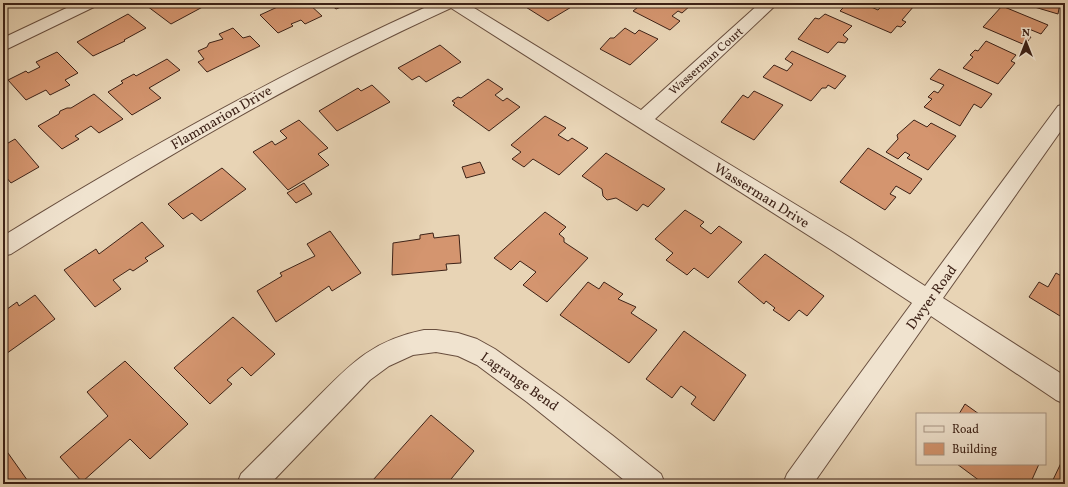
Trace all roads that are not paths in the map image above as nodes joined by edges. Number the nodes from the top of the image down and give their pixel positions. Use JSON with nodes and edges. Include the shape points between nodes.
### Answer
{"nodes":[{"id":1,"x":90,"y":3,"type":"edge"},
{"id":2,"x":448,"y":3,"type":"edge"},
{"id":3,"x":456,"y":3,"type":"edge"},
{"id":4,"x":770,"y":3,"type":"edge"},
{"id":5,"x":3,"y":45,"type":"edge"},
{"id":6,"x":642,"y":120,"type":"junction"},
{"id":7,"x":1061,"y":124,"type":"edge"},
{"id":8,"x":3,"y":248,"type":"edge"},
{"id":9,"x":928,"y":301,"type":"junction"},
{"id":10,"x":1065,"y":391,"type":"edge"},
{"id":11,"x":251,"y":484,"type":"edge"},
{"id":12,"x":651,"y":484,"type":"edge"},
{"id":13,"x":797,"y":484,"type":"edge"}],
"edges":[{"from":1,"to":5,"type":"street"},
{"from":2,"to":8,"type":"street","name":"Flammarion Drive","via":[[308,68],[215,119]]},
{"from":3,"to":6,"type":"street","name":"Wasserman Drive"},
{"from":4,"to":6,"type":"street","name":"Wasserman Court"},
{"from":6,"to":9,"type":"street","name":"Wasserman Drive"},
{"from":7,"to":9,"type":"street","name":"Dwyer Road"},
{"from":9,"to":10,"type":"street","name":"Wasserman Drive"},
{"from":9,"to":13,"type":"street","name":"Dwyer Road"},
{"from":11,"to":12,"type":"street","name":"Lagrange Bend","via":[[361,371],[398,348],[423,342],[448,342],[476,351],[561,410]]}]}
